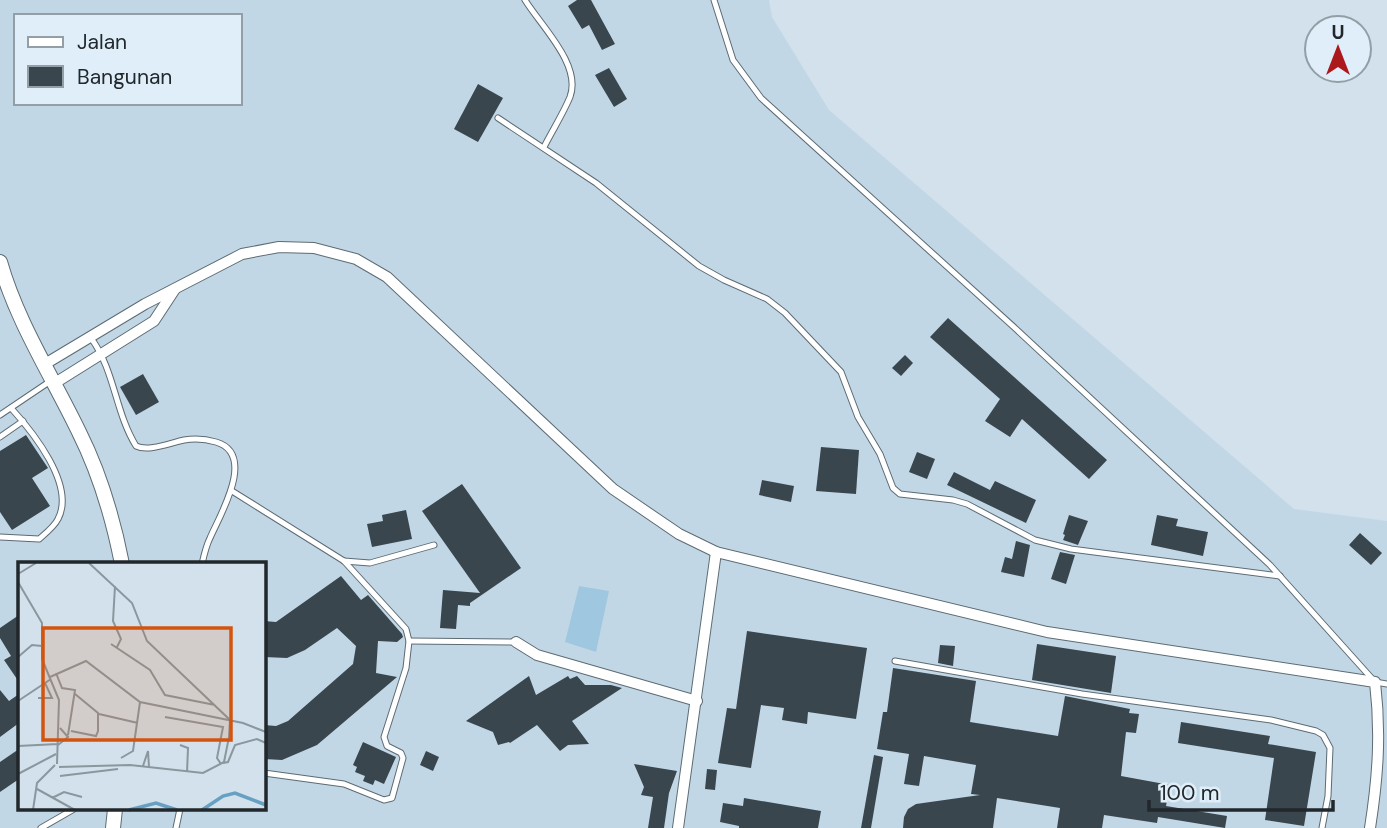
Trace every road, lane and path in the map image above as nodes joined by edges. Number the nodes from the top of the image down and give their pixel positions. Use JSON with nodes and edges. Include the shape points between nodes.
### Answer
{"nodes":[{"id":1,"x":525,"y":0,"type":"edge"},
{"id":2,"x":714,"y":0,"type":"edge"},
{"id":3,"x":498,"y":118,"type":"dead end"},
{"id":4,"x":544,"y":147,"type":"junction"},
{"id":5,"x":0,"y":262,"type":"edge"},
{"id":6,"x":177,"y":286,"type":"junction"},
{"id":7,"x":4,"y":292,"type":"edge"},
{"id":8,"x":91,"y":338,"type":"junction"},
{"id":9,"x":102,"y":354,"type":"junction"},
{"id":10,"x":45,"y":364,"type":"junction"},
{"id":11,"x":54,"y":382,"type":"junction"},
{"id":12,"x":11,"y":408,"type":"junction"},
{"id":13,"x":0,"y":415,"type":"edge"},
{"id":14,"x":23,"y":421,"type":"junction"},
{"id":15,"x":0,"y":437,"type":"edge"},
{"id":16,"x":232,"y":491,"type":"junction"},
{"id":17,"x":0,"y":537,"type":"edge"},
{"id":18,"x":434,"y":545,"type":"dead end"},
{"id":19,"x":716,"y":552,"type":"junction"},
{"id":20,"x":344,"y":561,"type":"junction"},
{"id":21,"x":121,"y":562,"type":"edge"},
{"id":22,"x":203,"y":562,"type":"edge"},
{"id":23,"x":1280,"y":576,"type":"junction"},
{"id":24,"x":409,"y":641,"type":"junction"},
{"id":25,"x":516,"y":642,"type":"joint"},
{"id":26,"x":895,"y":661,"type":"dead end"},
{"id":27,"x":1375,"y":682,"type":"junction"},
{"id":28,"x":1387,"y":684,"type":"edge"},
{"id":29,"x":697,"y":701,"type":"junction"},
{"id":30,"x":266,"y":773,"type":"edge"},
{"id":31,"x":72,"y":810,"type":"edge"},
{"id":32,"x":115,"y":810,"type":"edge"},
{"id":33,"x":180,"y":810,"type":"edge"},
{"id":34,"x":41,"y":828,"type":"edge"},
{"id":35,"x":113,"y":828,"type":"edge"},
{"id":36,"x":176,"y":828,"type":"edge"},
{"id":37,"x":678,"y":828,"type":"edge"},
{"id":38,"x":1322,"y":828,"type":"edge"},
{"id":39,"x":1370,"y":828,"type":"edge"}],
"edges":[{"from":1,"to":4,"type":"lane","via":[[566,60],[573,84]]},
{"from":2,"to":23,"type":"lane","via":[[733,60],[761,98]]},
{"from":3,"to":4,"type":"lane"},
{"from":4,"to":23,"type":"lane","via":[[609,192],[699,266],[767,299],[785,313],[841,372],[892,488],[900,494],[967,504],[1035,540],[1071,549]]},
{"from":5,"to":7,"type":"street"},
{"from":6,"to":8,"type":"street"},
{"from":6,"to":9,"type":"street","via":[[154,321]]},
{"from":6,"to":19,"type":"street","via":[[242,254],[279,247],[314,248],[356,259],[387,277],[613,489],[679,534]]},
{"from":7,"to":10,"type":"street"},
{"from":8,"to":9,"type":"lane"},
{"from":8,"to":10,"type":"street"},
{"from":9,"to":11,"type":"street"},
{"from":9,"to":16,"type":"lane","via":[[136,446],[146,449],[190,439],[227,446],[233,459]]},
{"from":10,"to":11,"type":"street"},
{"from":11,"to":12,"type":"lane"},
{"from":11,"to":21,"type":"street","via":[[99,477]]},
{"from":12,"to":13,"type":"lane"},
{"from":12,"to":14,"type":"lane"},
{"from":14,"to":15,"type":"lane"},
{"from":14,"to":17,"type":"lane","via":[[54,469],[62,506],[53,527],[39,539]]},
{"from":16,"to":20,"type":"lane"},
{"from":16,"to":22,"type":"lane"},
{"from":18,"to":20,"type":"lane","via":[[370,563]]},
{"from":19,"to":27,"type":"street","via":[[1047,632]]},
{"from":19,"to":29,"type":"street"},
{"from":20,"to":24,"type":"lane","via":[[401,622]]},
{"from":23,"to":27,"type":"lane"},
{"from":24,"to":25,"type":"lane"},
{"from":24,"to":30,"type":"lane","via":[[406,667],[384,737],[387,746],[403,758],[392,798],[384,800],[344,784]]},
{"from":25,"to":29,"type":"street","via":[[537,654]]},
{"from":26,"to":38,"type":"lane","via":[[1082,694],[1270,720],[1324,734],[1330,748]]},
{"from":27,"to":28,"type":"lane"},
{"from":27,"to":39,"type":"street","via":[[1380,723]]},
{"from":29,"to":37,"type":"street"},
{"from":31,"to":34,"type":"lane"},
{"from":32,"to":35,"type":"street"},
{"from":33,"to":36,"type":"lane"}]}
